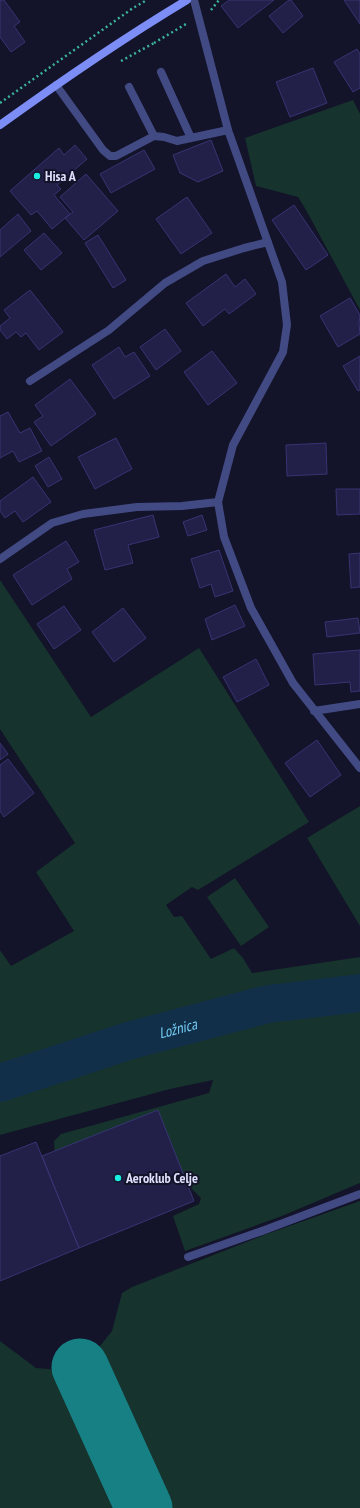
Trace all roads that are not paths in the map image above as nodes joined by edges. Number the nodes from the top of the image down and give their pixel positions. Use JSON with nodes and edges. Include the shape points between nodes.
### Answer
{"nodes":[{"id":1,"x":187,"y":0,"type":"edge"},
{"id":2,"x":194,"y":0,"type":"edge"},
{"id":3,"x":161,"y":72,"type":"dead end"},
{"id":4,"x":56,"y":85,"type":"junction"},
{"id":5,"x":129,"y":87,"type":"dead end"},
{"id":6,"x":0,"y":125,"type":"edge"},
{"id":7,"x":228,"y":130,"type":"junction"},
{"id":8,"x":154,"y":136,"type":"junction"},
{"id":9,"x":191,"y":138,"type":"junction"},
{"id":10,"x":268,"y":242,"type":"junction"},
{"id":11,"x":30,"y":382,"type":"dead end"},
{"id":12,"x":218,"y":502,"type":"junction"},
{"id":13,"x":0,"y":558,"type":"edge"},
{"id":14,"x":360,"y":704,"type":"edge"},
{"id":15,"x":314,"y":711,"type":"junction"},
{"id":16,"x":360,"y":768,"type":"edge"},
{"id":17,"x":360,"y":1194,"type":"edge"},
{"id":18,"x":188,"y":1257,"type":"dead end"}],
"edges":[{"from":1,"to":4,"type":"main road"},
{"from":2,"to":7,"type":"street"},
{"from":3,"to":9,"type":"street"},
{"from":4,"to":6,"type":"main road"},
{"from":4,"to":8,"type":"street","via":[[110,156],[116,156]]},
{"from":5,"to":8,"type":"street"},
{"from":7,"to":9,"type":"street"},
{"from":7,"to":10,"type":"street"},
{"from":8,"to":9,"type":"street","via":[[177,141]]},
{"from":10,"to":11,"type":"street","via":[[203,261],[165,283],[109,330]]},
{"from":10,"to":12,"type":"street","via":[[282,282],[287,325],[283,352],[232,445]]},
{"from":12,"to":13,"type":"street","via":[[138,507],[83,514],[52,523]]},
{"from":12,"to":15,"type":"street","via":[[224,537],[251,608],[293,684]]},
{"from":14,"to":15,"type":"street"},
{"from":15,"to":16,"type":"street"},
{"from":17,"to":18,"type":"street"}]}
